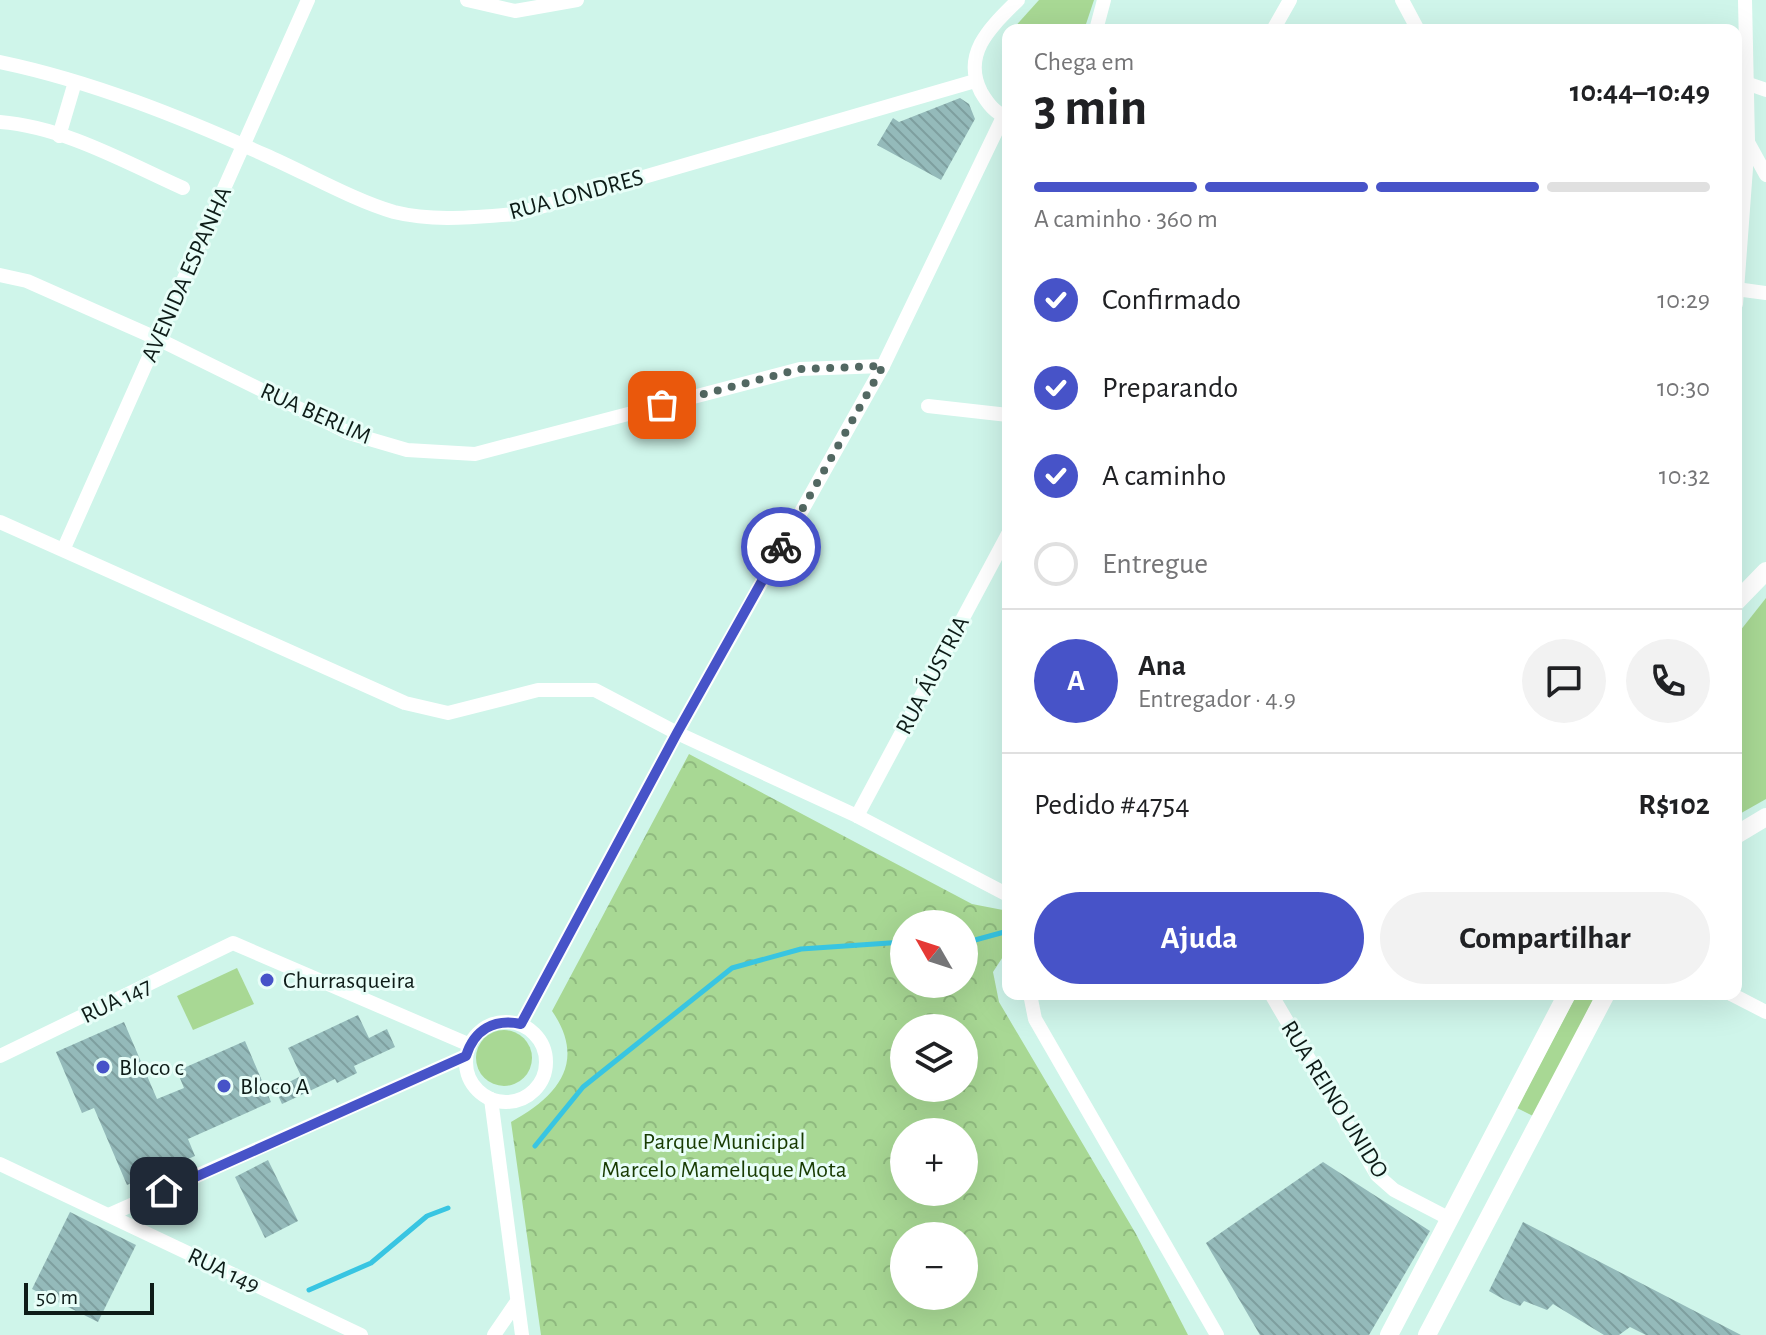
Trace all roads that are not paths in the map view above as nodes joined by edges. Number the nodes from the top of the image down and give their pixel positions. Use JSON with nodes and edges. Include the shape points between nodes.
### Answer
{"nodes":[{"id":1,"x":308,"y":0,"type":"edge"},
{"id":2,"x":467,"y":0,"type":"edge"},
{"id":3,"x":577,"y":0,"type":"edge"},
{"id":4,"x":1018,"y":0,"type":"edge"},
{"id":5,"x":1104,"y":0,"type":"edge"},
{"id":6,"x":1290,"y":0,"type":"edge"},
{"id":7,"x":1402,"y":0,"type":"edge"},
{"id":8,"x":1745,"y":0,"type":"edge"},
{"id":9,"x":1098,"y":24,"type":"edge"},
{"id":10,"x":1276,"y":24,"type":"edge"},
{"id":11,"x":1415,"y":24,"type":"edge"},
{"id":12,"x":0,"y":62,"type":"edge"},
{"id":13,"x":1742,"y":63,"type":"edge"},
{"id":14,"x":975,"y":81,"type":"junction"},
{"id":15,"x":75,"y":82,"type":"junction"},
{"id":16,"x":1742,"y":84,"type":"edge"},
{"id":17,"x":1766,"y":90,"type":"edge"},
{"id":18,"x":1742,"y":92,"type":"edge"},
{"id":19,"x":1002,"y":115,"type":"edge"},
{"id":20,"x":0,"y":122,"type":"edge"},
{"id":21,"x":1002,"y":126,"type":"edge"},
{"id":22,"x":0,"y":130,"type":"edge"},
{"id":23,"x":59,"y":136,"type":"junction"},
{"id":24,"x":1748,"y":141,"type":"junction"},
{"id":25,"x":243,"y":145,"type":"junction"},
{"id":26,"x":1766,"y":175,"type":"edge"},
{"id":27,"x":183,"y":188,"type":"dead end"},
{"id":28,"x":1742,"y":224,"type":"edge"},
{"id":29,"x":0,"y":275,"type":"edge"},
{"id":30,"x":1766,"y":293,"type":"edge"},
{"id":31,"x":1742,"y":294,"type":"edge"},
{"id":32,"x":158,"y":339,"type":"junction"},
{"id":33,"x":883,"y":366,"type":"junction"},
{"id":34,"x":928,"y":406,"type":"dead end"},
{"id":35,"x":1002,"y":414,"type":"edge"},
{"id":36,"x":0,"y":522,"type":"edge"},
{"id":37,"x":1002,"y":545,"type":"edge"},
{"id":38,"x":64,"y":548,"type":"junction"},
{"id":39,"x":1766,"y":571,"type":"edge"},
{"id":40,"x":1742,"y":596,"type":"edge"},
{"id":41,"x":677,"y":733,"type":"junction"},
{"id":42,"x":857,"y":816,"type":"junction"},
{"id":43,"x":1766,"y":817,"type":"edge"},
{"id":44,"x":1742,"y":831,"type":"edge"},
{"id":45,"x":1002,"y":892,"type":"edge"},
{"id":46,"x":1031,"y":1000,"type":"edge"},
{"id":47,"x":1275,"y":1000,"type":"edge"},
{"id":48,"x":1564,"y":1000,"type":"edge"},
{"id":49,"x":1603,"y":1000,"type":"edge"},
{"id":50,"x":1742,"y":1000,"type":"edge"},
{"id":51,"x":1766,"y":1012,"type":"edge"},
{"id":52,"x":521,"y":1024,"type":"junction"},
{"id":53,"x":468,"y":1050,"type":"junction"},
{"id":54,"x":0,"y":1056,"type":"edge"},
{"id":55,"x":491,"y":1099,"type":"junction"},
{"id":56,"x":0,"y":1164,"type":"edge"},
{"id":57,"x":109,"y":1215,"type":"junction"},
{"id":58,"x":1450,"y":1219,"type":"junction"},
{"id":59,"x":516,"y":1303,"type":"junction"},
{"id":60,"x":504,"y":1328,"type":"edge"},
{"id":61,"x":361,"y":1335,"type":"edge"},
{"id":62,"x":494,"y":1335,"type":"edge"},
{"id":63,"x":522,"y":1335,"type":"edge"},
{"id":64,"x":1217,"y":1335,"type":"edge"},
{"id":65,"x":1389,"y":1335,"type":"edge"},
{"id":66,"x":1427,"y":1335,"type":"edge"}],
"edges":[{"from":1,"to":25,"type":"street","name":"AVENIDA ESPANHA"},
{"from":2,"to":3,"type":"street","via":[[515,11]]},
{"from":4,"to":14,"type":"street","via":[[977,47]]},
{"from":5,"to":9,"type":"street"},
{"from":6,"to":10,"type":"street"},
{"from":7,"to":11,"type":"street"},
{"from":8,"to":13,"type":"street"},
{"from":12,"to":15,"type":"street","name":"RUA LONDRES"},
{"from":14,"to":19,"type":"street","via":[[988,104]]},
{"from":14,"to":25,"type":"street","name":"RUA LONDRES","via":[[516,214],[449,219],[393,211]]},
{"from":15,"to":23,"type":"street"},
{"from":15,"to":25,"type":"street","name":"RUA LONDRES"},
{"from":16,"to":17,"type":"street"},
{"from":18,"to":24,"type":"street"},
{"from":20,"to":22,"type":"street"},
{"from":20,"to":23,"type":"street"},
{"from":21,"to":33,"type":"street"},
{"from":23,"to":27,"type":"street"},
{"from":24,"to":26,"type":"street"},
{"from":24,"to":28,"type":"street"},
{"from":25,"to":32,"type":"street","name":"AVENIDA ESPANHA"},
{"from":29,"to":32,"type":"street","name":"RUA BERLIM","via":[[27,281]]},
{"from":30,"to":31,"type":"street"},
{"from":32,"to":33,"type":"street","name":"RUA BERLIM","via":[[349,433],[407,450],[475,454],[800,369]]},
{"from":32,"to":38,"type":"street","name":"AVENIDA ESPANHA"},
{"from":33,"to":41,"type":"street"},
{"from":34,"to":35,"type":"street"},
{"from":36,"to":38,"type":"street"},
{"from":37,"to":42,"type":"street","name":"RUA ÁUSTRIA"},
{"from":38,"to":41,"type":"street","via":[[405,703],[448,713],[538,690],[595,690]]},
{"from":39,"to":40,"type":"street"},
{"from":41,"to":42,"type":"street"},
{"from":41,"to":52,"type":"street"},
{"from":42,"to":45,"type":"street"},
{"from":43,"to":44,"type":"street"},
{"from":46,"to":64,"type":"street","via":[[1035,1019]]},
{"from":47,"to":58,"type":"street","name":"RUA REINO UNIDO","via":[[1377,1175],[1394,1190]]},
{"from":48,"to":58,"type":"street"},
{"from":49,"to":66,"type":"street"},
{"from":50,"to":51,"type":"street"},
{"from":52,"to":53,"type":"street","via":[[486,1027]]},
{"from":52,"to":55,"type":"street","via":[[545,1052],[543,1077],[527,1096]]},
{"from":53,"to":54,"type":"street","name":"RUA 147","via":[[233,943]]},
{"from":53,"to":55,"type":"street","via":[[471,1082]]},
{"from":53,"to":57,"type":"street"},
{"from":55,"to":59,"type":"street"},
{"from":56,"to":57,"type":"street","name":"RUA 149"},
{"from":57,"to":61,"type":"street","name":"RUA 149"},
{"from":58,"to":65,"type":"street"},
{"from":59,"to":60,"type":"street"},
{"from":59,"to":63,"type":"street"},
{"from":60,"to":62,"type":"street"}]}
